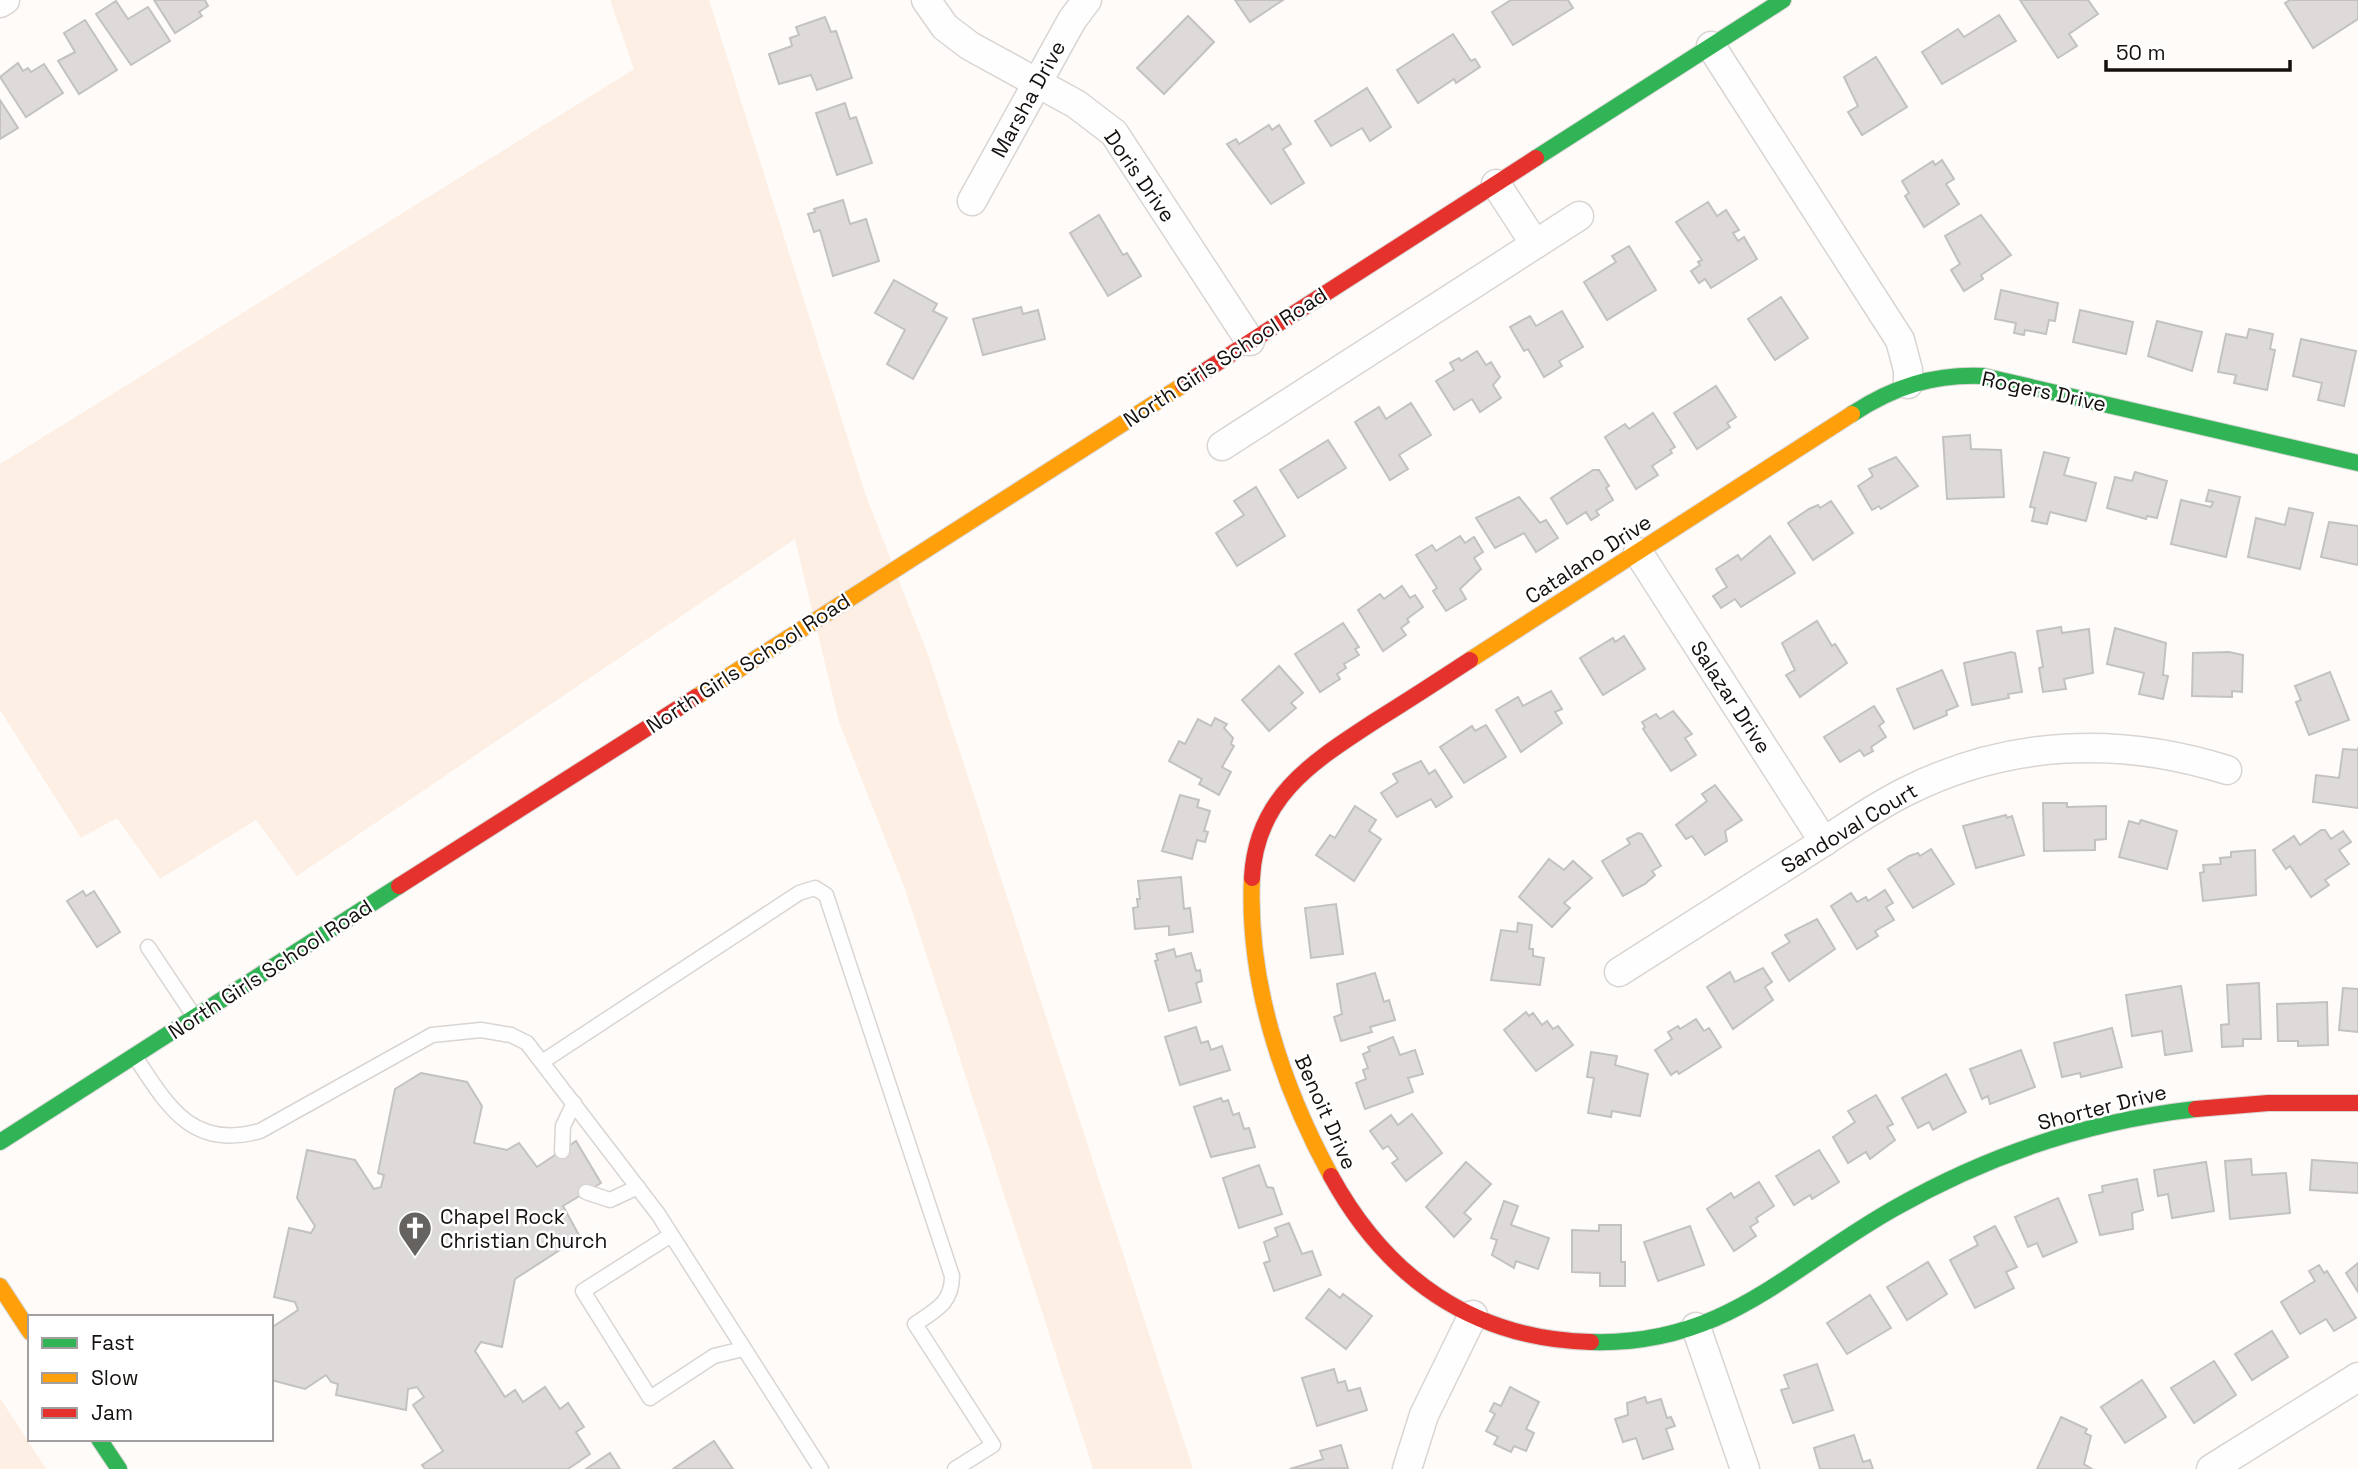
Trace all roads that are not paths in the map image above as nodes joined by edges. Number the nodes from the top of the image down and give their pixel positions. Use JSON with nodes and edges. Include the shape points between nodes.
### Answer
{"nodes":[{"id":1,"x":5,"y":0,"type":"edge"},
{"id":2,"x":926,"y":0,"type":"edge"},
{"id":3,"x":1087,"y":0,"type":"edge"},
{"id":4,"x":1783,"y":0,"type":"edge"},
{"id":5,"x":0,"y":3,"type":"edge"},
{"id":6,"x":1711,"y":46,"type":"junction"},
{"id":7,"x":1036,"y":84,"type":"junction"},
{"id":8,"x":1496,"y":184,"type":"junction"},
{"id":9,"x":972,"y":201,"type":"dead end"},
{"id":10,"x":1578,"y":216,"type":"dead end"},
{"id":11,"x":1535,"y":244,"type":"junction"},
{"id":12,"x":1250,"y":341,"type":"junction"},
{"id":13,"x":1908,"y":384,"type":"junction"},
{"id":14,"x":1222,"y":446,"type":"dead end"},
{"id":15,"x":2358,"y":463,"type":"edge"},
{"id":16,"x":1638,"y":552,"type":"junction"},
{"id":17,"x":2227,"y":770,"type":"dead end"},
{"id":18,"x":1296,"y":778,"type":"joint"},
{"id":19,"x":1824,"y":842,"type":"junction"},
{"id":20,"x":148,"y":947,"type":"dead end"},
{"id":21,"x":1619,"y":972,"type":"dead end"},
{"id":22,"x":195,"y":1017,"type":"junction"},
{"id":23,"x":135,"y":1056,"type":"junction"},
{"id":24,"x":542,"y":1062,"type":"junction"},
{"id":25,"x":574,"y":1103,"type":"junction"},
{"id":26,"x":2358,"y":1103,"type":"edge"},
{"id":27,"x":0,"y":1142,"type":"edge"},
{"id":28,"x":562,"y":1151,"type":"dead end"},
{"id":29,"x":638,"y":1187,"type":"junction"},
{"id":30,"x":586,"y":1192,"type":"dead end"},
{"id":31,"x":1872,"y":1221,"type":"joint"},
{"id":32,"x":671,"y":1235,"type":"junction"},
{"id":33,"x":0,"y":1286,"type":"edge"},
{"id":34,"x":1473,"y":1315,"type":"junction"},
{"id":35,"x":1696,"y":1327,"type":"junction"},
{"id":36,"x":28,"y":1329,"type":"edge"},
{"id":37,"x":743,"y":1349,"type":"junction"},
{"id":38,"x":2358,"y":1377,"type":"edge"},
{"id":39,"x":100,"y":1441,"type":"edge"},
{"id":40,"x":119,"y":1469,"type":"edge"},
{"id":41,"x":821,"y":1469,"type":"edge"},
{"id":42,"x":955,"y":1469,"type":"edge"},
{"id":43,"x":1407,"y":1469,"type":"edge"},
{"id":44,"x":1745,"y":1469,"type":"edge"},
{"id":45,"x":2211,"y":1469,"type":"edge"}],
"edges":[{"from":1,"to":5,"type":"street"},
{"from":2,"to":7,"type":"street","name":"Doris Drive","via":[[961,39]]},
{"from":3,"to":7,"type":"street","name":"Marsha Drive"},
{"from":4,"to":6,"type":"street","name":"North Girls School Road"},
{"from":6,"to":8,"type":"street","name":"North Girls School Road"},
{"from":6,"to":13,"type":"street","via":[[1900,340]]},
{"from":7,"to":9,"type":"street","name":"Marsha Drive"},
{"from":7,"to":12,"type":"street","name":"Doris Drive","via":[[1076,104],[1114,133]]},
{"from":8,"to":11,"type":"street"},
{"from":8,"to":12,"type":"street","name":"North Girls School Road"},
{"from":10,"to":11,"type":"street"},
{"from":11,"to":14,"type":"street"},
{"from":12,"to":22,"type":"street","name":"North Girls School Road"},
{"from":13,"to":15,"type":"street","name":"Rogers Drive","via":[[1936,377],[1983,376]]},
{"from":13,"to":16,"type":"street","name":"Catalano Drive","via":[[1871,401]]},
{"from":16,"to":18,"type":"street","name":"Catalano Drive","via":[[1329,751]]},
{"from":16,"to":19,"type":"street","name":"Salazar Drive"},
{"from":17,"to":19,"type":"street","name":"Sandoval Court","via":[[2138,749],[2070,747],[2024,752],[1926,782]]},
{"from":18,"to":34,"type":"street","name":"Benoit Drive","via":[[1274,806],[1260,835],[1249,887],[1262,996],[1280,1061],[1308,1135],[1362,1225],[1410,1279]]},
{"from":19,"to":21,"type":"street","name":"Sandoval Court"},
{"from":20,"to":22,"type":"lane"},
{"from":22,"to":23,"type":"street","name":"North Girls School Road"},
{"from":23,"to":24,"type":"lane","via":[[167,1106],[183,1120],[228,1136],[260,1131],[432,1035],[481,1030],[511,1035],[527,1043]]},
{"from":23,"to":27,"type":"street","name":"North Girls School Road"},
{"from":24,"to":25,"type":"lane"},
{"from":24,"to":42,"type":"lane","via":[[799,893],[815,888],[826,894],[952,1276],[947,1302],[915,1324],[993,1445]]},
{"from":25,"to":28,"type":"lane","via":[[563,1126]]},
{"from":25,"to":29,"type":"lane"},
{"from":26,"to":31,"type":"street","name":"Shorter Drive","via":[[2239,1103],[2108,1123],[2003,1156]]},
{"from":29,"to":30,"type":"lane","via":[[610,1200]]},
{"from":29,"to":32,"type":"lane"},
{"from":31,"to":35,"type":"street","name":"Benoit Drive","via":[[1762,1298]]},
{"from":32,"to":37,"type":"lane"},
{"from":32,"to":37,"type":"lane","via":[[583,1291],[650,1398],[715,1356]]},
{"from":33,"to":36,"type":"street"},
{"from":34,"to":35,"type":"street","name":"Benoit Drive","via":[[1521,1333],[1580,1342],[1639,1340]]},
{"from":34,"to":43,"type":"street","via":[[1420,1425]]},
{"from":35,"to":44,"type":"street"},
{"from":37,"to":41,"type":"lane"},
{"from":38,"to":45,"type":"street"},
{"from":39,"to":40,"type":"street"}]}
